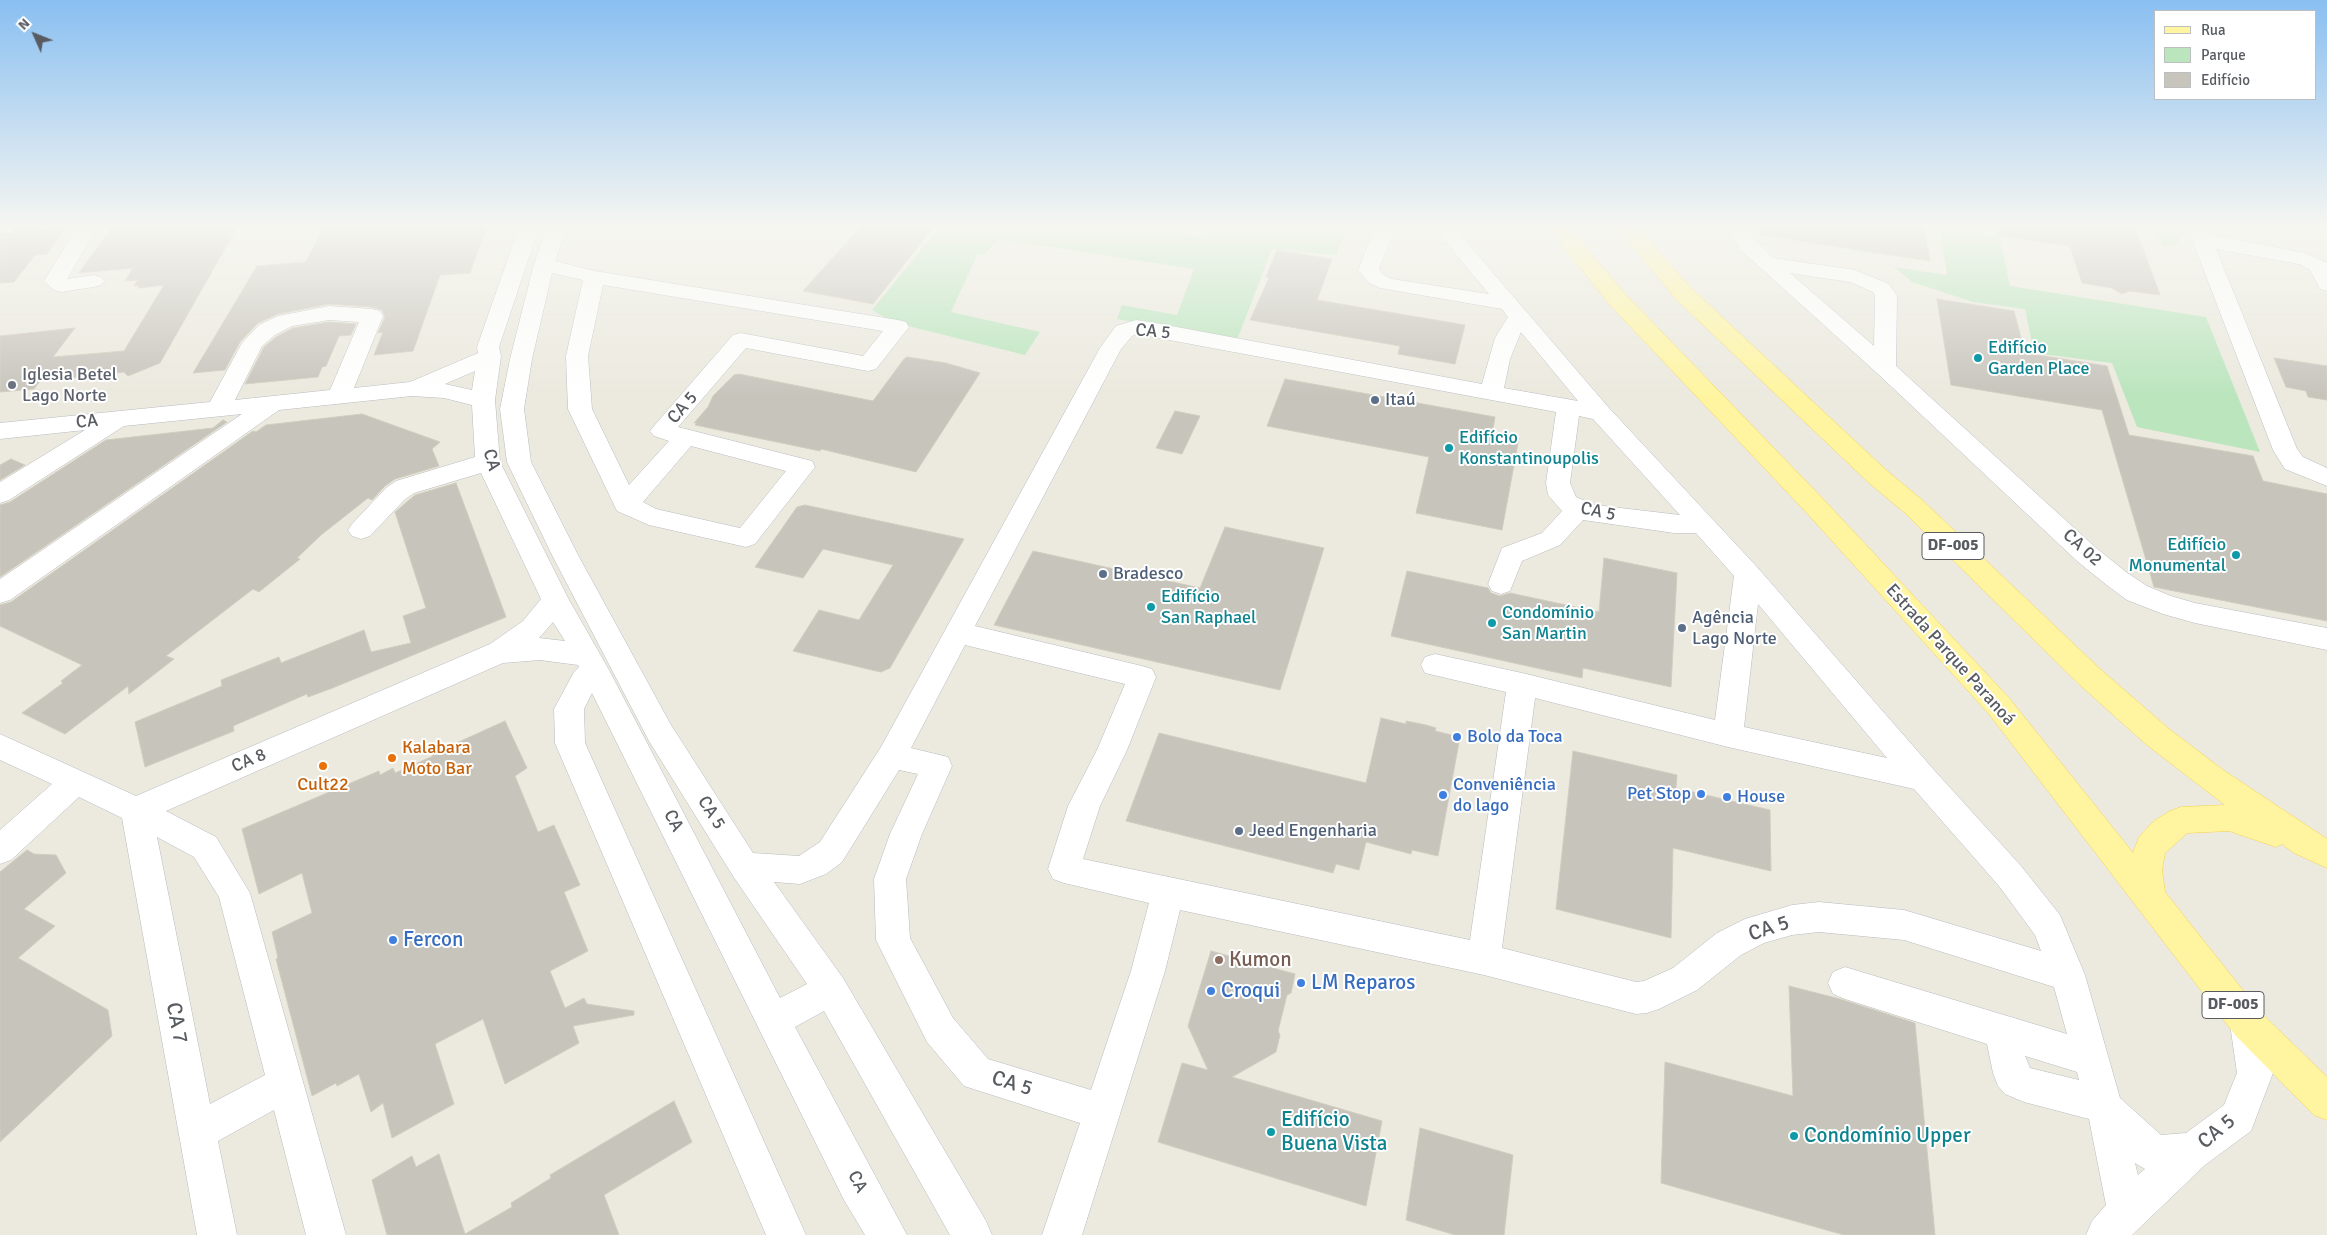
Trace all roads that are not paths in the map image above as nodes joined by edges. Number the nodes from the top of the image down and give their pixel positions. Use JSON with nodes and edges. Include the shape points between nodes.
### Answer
{"nodes":[{"id":1,"x":56,"y":282,"type":"edge"},
{"id":2,"x":90,"y":282,"type":"edge"},
{"id":3,"x":510,"y":282,"type":"edge"},
{"id":4,"x":540,"y":282,"type":"edge"},
{"id":5,"x":593,"y":282,"type":"edge"},
{"id":6,"x":622,"y":282,"type":"edge"},
{"id":7,"x":1380,"y":282,"type":"edge"},
{"id":8,"x":1489,"y":282,"type":"edge"},
{"id":9,"x":1603,"y":282,"type":"edge"},
{"id":10,"x":1673,"y":282,"type":"edge"},
{"id":11,"x":1789,"y":282,"type":"edge"},
{"id":12,"x":1868,"y":282,"type":"edge"},
{"id":13,"x":2219,"y":282,"type":"edge"},
{"id":14,"x":1513,"y":310,"type":"junction"},
{"id":15,"x":490,"y":356,"type":"junction"},
{"id":16,"x":1885,"y":368,"type":"junction"},
{"id":17,"x":412,"y":389,"type":"junction"},
{"id":18,"x":1492,"y":391,"type":"junction"},
{"id":19,"x":339,"y":396,"type":"junction"},
{"id":20,"x":483,"y":400,"type":"junction"},
{"id":21,"x":274,"y":403,"type":"junction"},
{"id":22,"x":1569,"y":406,"type":"junction"},
{"id":23,"x":218,"y":409,"type":"junction"},
{"id":24,"x":1601,"y":413,"type":"junction"},
{"id":25,"x":122,"y":418,"type":"junction"},
{"id":26,"x":0,"y":431,"type":"edge"},
{"id":27,"x":686,"y":437,"type":"junction"},
{"id":28,"x":488,"y":462,"type":"junction"},
{"id":29,"x":2327,"y":478,"type":"edge"},
{"id":30,"x":0,"y":494,"type":"edge"},
{"id":31,"x":626,"y":505,"type":"junction"},
{"id":32,"x":1578,"y":509,"type":"junction"},
{"id":33,"x":1700,"y":524,"type":"junction"},
{"id":34,"x":361,"y":530,"type":"dead end"},
{"id":35,"x":565,"y":555,"type":"junction"},
{"id":36,"x":538,"y":564,"type":"junction"},
{"id":37,"x":1748,"y":574,"type":"junction"},
{"id":38,"x":1501,"y":584,"type":"dead end"},
{"id":39,"x":0,"y":593,"type":"edge"},
{"id":40,"x":555,"y":600,"type":"junction"},
{"id":41,"x":958,"y":633,"type":"junction"},
{"id":42,"x":2327,"y":638,"type":"edge"},
{"id":43,"x":500,"y":652,"type":"junction"},
{"id":44,"x":591,"y":663,"type":"junction"},
{"id":45,"x":1435,"y":665,"type":"dead end"},
{"id":46,"x":1522,"y":684,"type":"junction"},
{"id":47,"x":1728,"y":735,"type":"junction"},
{"id":48,"x":0,"y":746,"type":"edge"},
{"id":49,"x":892,"y":756,"type":"junction"},
{"id":50,"x":1923,"y":778,"type":"junction"},
{"id":51,"x":75,"y":782,"type":"junction"},
{"id":52,"x":136,"y":810,"type":"junction"},
{"id":53,"x":2316,"y":848,"type":"edge"},
{"id":54,"x":0,"y":850,"type":"edge"},
{"id":55,"x":744,"y":866,"type":"junction"},
{"id":56,"x":1168,"y":893,"type":"junction"},
{"id":57,"x":2149,"y":899,"type":"junction"},
{"id":58,"x":1484,"y":959,"type":"junction"},
{"id":59,"x":2068,"y":975,"type":"junction"},
{"id":60,"x":1844,"y":983,"type":"dead end"},
{"id":61,"x":830,"y":989,"type":"junction"},
{"id":62,"x":774,"y":1019,"type":"junction"},
{"id":63,"x":2248,"y":1024,"type":"junction"},
{"id":64,"x":2002,"y":1032,"type":"junction"},
{"id":65,"x":2091,"y":1059,"type":"junction"},
{"id":66,"x":286,"y":1083,"type":"junction"},
{"id":67,"x":2327,"y":1102,"type":"edge"},
{"id":68,"x":2104,"y":1107,"type":"junction"},
{"id":69,"x":1102,"y":1112,"type":"junction"},
{"id":70,"x":197,"y":1132,"type":"junction"},
{"id":71,"x":2192,"y":1152,"type":"junction"},
{"id":72,"x":2117,"y":1223,"type":"edge"},
{"id":73,"x":217,"y":1235,"type":"edge"},
{"id":74,"x":326,"y":1235,"type":"edge"},
{"id":75,"x":786,"y":1235,"type":"edge"},
{"id":76,"x":887,"y":1235,"type":"edge"},
{"id":77,"x":972,"y":1235,"type":"edge"},
{"id":78,"x":1062,"y":1235,"type":"edge"}],
"edges":[{"from":1,"to":2,"type":"street","via":[[61,286]]},
{"from":3,"to":15,"type":"street","name":"CA","via":[[488,347]]},
{"from":4,"to":35,"type":"street","name":"CA 5","via":[[512,409],[519,462]]},
{"from":5,"to":31,"type":"street","via":[[577,356],[580,409]]},
{"from":6,"to":27,"type":"street","name":"CA 5","via":[[898,328],[868,364],[742,340],[662,431]]},
{"from":7,"to":14,"type":"street"},
{"from":8,"to":14,"type":"street","name":"CA 5"},
{"from":9,"to":57,"type":"main road","name":"Estrada Parque Paranoá","number":"DF-005","via":[[1999,706]]},
{"from":10,"to":53,"type":"main road","number":"DF-005","via":[[2090,677],[2212,779]]},
{"from":11,"to":16,"type":"street","name":"CA 02"},
{"from":12,"to":16,"type":"street","via":[[1882,288],[1886,296]]},
{"from":13,"to":29,"type":"street","via":[[2285,450],[2294,463]]},
{"from":14,"to":18,"type":"street"},
{"from":14,"to":24,"type":"street","name":"CA 5"},
{"from":15,"to":17,"type":"street","name":"CA"},
{"from":15,"to":20,"type":"street","name":"CA"},
{"from":16,"to":42,"type":"street","name":"CA 02","via":[[2086,554],[2137,593],[2195,613]]},
{"from":17,"to":19,"type":"street","name":"CA"},
{"from":17,"to":20,"type":"street","name":"CA","via":[[444,391]]},
{"from":18,"to":22,"type":"street","name":"CA 5"},
{"from":18,"to":41,"type":"street","name":"CA 5","via":[[1150,329],[1136,327],[1124,331],[1111,348]]},
{"from":19,"to":21,"type":"street","name":"CA"},
{"from":19,"to":23,"type":"street","via":[[372,316],[329,313],[286,321],[268,330],[253,343]]},
{"from":20,"to":28,"type":"street","name":"CA"},
{"from":21,"to":23,"type":"street","name":"CA"},
{"from":21,"to":39,"type":"street"},
{"from":22,"to":24,"type":"street","name":"CA 5"},
{"from":22,"to":32,"type":"street","name":"CA 5","via":[[1558,483],[1560,494]]},
{"from":23,"to":25,"type":"street","name":"CA"},
{"from":24,"to":33,"type":"street","name":"CA 5"},
{"from":25,"to":26,"type":"street","name":"CA"},
{"from":25,"to":30,"type":"street"},
{"from":27,"to":31,"type":"street"},
{"from":27,"to":31,"type":"street","name":"CA 5","via":[[803,467],[746,538],[649,516]]},
{"from":28,"to":34,"type":"street","via":[[406,488],[395,494]]},
{"from":28,"to":36,"type":"street","name":"CA"},
{"from":32,"to":33,"type":"street","name":"CA 5","via":[[1674,524]]},
{"from":32,"to":38,"type":"street","via":[[1551,539],[1510,555]]},
{"from":33,"to":37,"type":"street","name":"CA 5"},
{"from":35,"to":36,"type":"street"},
{"from":35,"to":55,"type":"street","name":"CA 5","via":[[660,733]]},
{"from":36,"to":40,"type":"street","name":"CA"},
{"from":37,"to":47,"type":"street"},
{"from":37,"to":50,"type":"street","name":"CA 5"},
{"from":40,"to":43,"type":"street","name":"CA 8","via":[[533,628]]},
{"from":40,"to":44,"type":"street","name":"CA"},
{"from":41,"to":49,"type":"street","name":"CA 5"},
{"from":41,"to":56,"type":"street","name":"CA 5","via":[[1142,677],[1112,750],[1084,806],[1064,869]]},
{"from":43,"to":44,"type":"street","name":"CA 8","via":[[540,649]]},
{"from":43,"to":52,"type":"street","name":"CA 8"},
{"from":44,"to":62,"type":"street","name":"CA"},
{"from":44,"to":75,"type":"street","via":[[570,709],[570,743]]},
{"from":45,"to":46,"type":"street"},
{"from":46,"to":47,"type":"street"},
{"from":46,"to":58,"type":"street"},
{"from":47,"to":50,"type":"street"},
{"from":48,"to":51,"type":"street"},
{"from":49,"to":55,"type":"street","name":"CA 5","via":[[831,852],[815,864],[800,870]]},
{"from":49,"to":69,"type":"street","name":"CA 5","via":[[937,766],[906,834],[890,879],[893,940],[940,1030],[977,1073]]},
{"from":50,"to":59,"type":"street","name":"CA 5","via":[[2010,876],[2048,926]]},
{"from":51,"to":52,"type":"street"},
{"from":51,"to":54,"type":"street"},
{"from":52,"to":66,"type":"street","via":[[205,847],[234,893]]},
{"from":52,"to":70,"type":"street","name":"CA 7"},
{"from":53,"to":57,"type":"main road","via":[[2230,818],[2181,820],[2150,847],[2146,870]]},
{"from":55,"to":61,"type":"street","name":"CA 5"},
{"from":56,"to":58,"type":"street","name":"CA 5"},
{"from":56,"to":69,"type":"street","via":[[1148,971]]},
{"from":57,"to":63,"type":"main road","name":"Estrada Parque Paranoá","number":"DF-005"},
{"from":58,"to":59,"type":"street","name":"CA 5","via":[[1636,998],[1648,997],[1685,979],[1728,944],[1757,930],[1792,920],[1819,917],[1904,925]]},
{"from":59,"to":65,"type":"street","name":"CA 5"},
{"from":60,"to":64,"type":"street"},
{"from":61,"to":62,"type":"street"},
{"from":61,"to":77,"type":"street","name":"CA 5"},
{"from":62,"to":76,"type":"street","name":"CA","via":[[858,1186]]},
{"from":63,"to":67,"type":"main road","name":"Estrada Parque Paranoá","number":"DF-005"},
{"from":63,"to":71,"type":"street","name":"CA 5","via":[[2255,1073],[2238,1118]]},
{"from":64,"to":65,"type":"street"},
{"from":64,"to":68,"type":"street","via":[[2011,1073],[2018,1081]]},
{"from":65,"to":68,"type":"street","name":"CA 5"},
{"from":66,"to":70,"type":"street"},
{"from":66,"to":74,"type":"street"},
{"from":68,"to":71,"type":"street","name":"CA 5","via":[[2154,1154]]},
{"from":68,"to":72,"type":"street","name":"CA 5"},
{"from":69,"to":78,"type":"street"},
{"from":70,"to":73,"type":"street","name":"CA 7"},
{"from":71,"to":72,"type":"street","name":"CA 5"}]}
